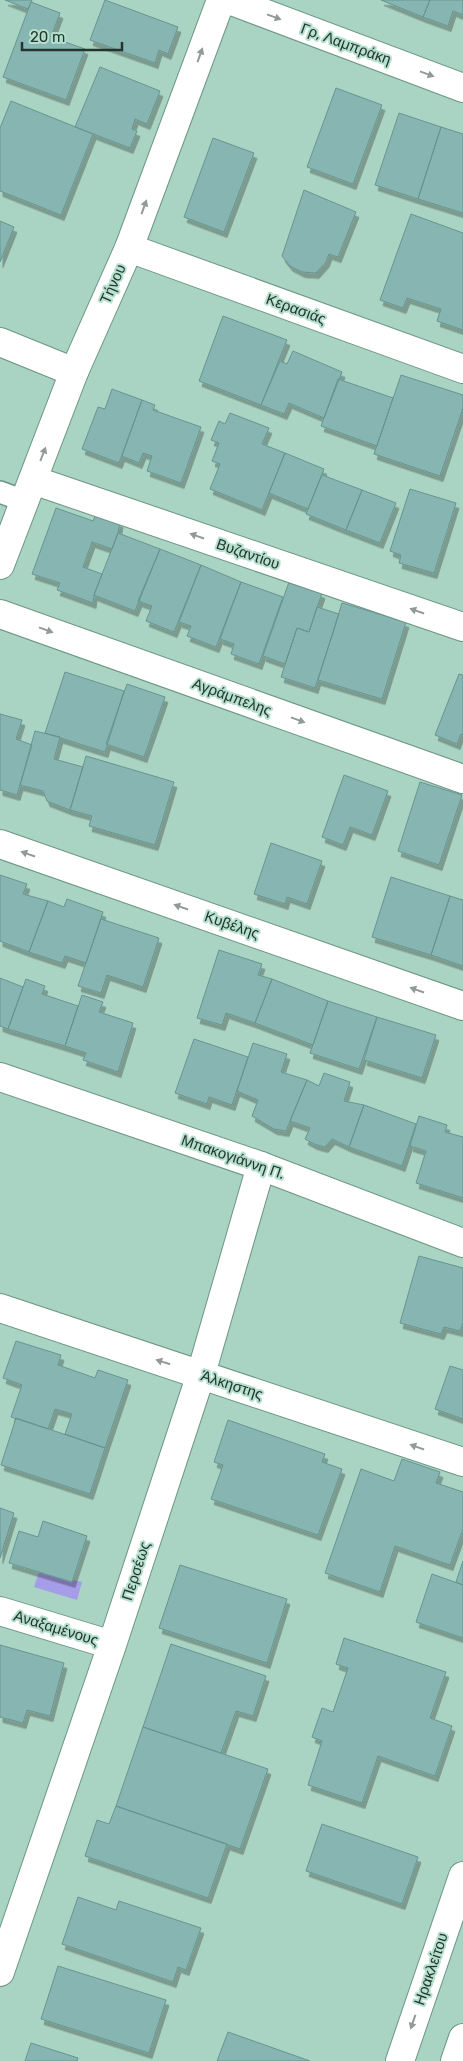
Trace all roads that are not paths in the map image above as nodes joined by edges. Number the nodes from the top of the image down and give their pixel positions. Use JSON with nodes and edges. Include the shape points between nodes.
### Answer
{"nodes":[{"id":1,"x":221,"y":0,"type":"edge"},
{"id":2,"x":229,"y":0,"type":"edge"},
{"id":3,"x":463,"y":88,"type":"edge"},
{"id":4,"x":129,"y":248,"type":"junction"},
{"id":5,"x":0,"y":342,"type":"edge"},
{"id":6,"x":463,"y":369,"type":"edge"},
{"id":7,"x":74,"y":372,"type":"junction"},
{"id":8,"x":19,"y":491,"type":"edge"},
{"id":9,"x":0,"y":565,"type":"edge"},
{"id":10,"x":0,"y":614,"type":"edge"},
{"id":11,"x":463,"y":627,"type":"edge"},
{"id":12,"x":463,"y":779,"type":"edge"},
{"id":13,"x":0,"y":844,"type":"edge"},
{"id":14,"x":463,"y":1006,"type":"edge"},
{"id":15,"x":0,"y":1077,"type":"edge"},
{"id":16,"x":261,"y":1166,"type":"junction"},
{"id":17,"x":463,"y":1243,"type":"edge"},
{"id":18,"x":0,"y":1308,"type":"edge"},
{"id":19,"x":201,"y":1374,"type":"junction"},
{"id":20,"x":463,"y":1462,"type":"edge"},
{"id":21,"x":0,"y":1611,"type":"edge"},
{"id":22,"x":112,"y":1645,"type":"junction"},
{"id":23,"x":463,"y":1876,"type":"edge"},
{"id":24,"x":0,"y":1972,"type":"edge"},
{"id":25,"x":463,"y":2038,"type":"edge"},
{"id":26,"x":400,"y":2061,"type":"edge"},
{"id":27,"x":455,"y":2061,"type":"edge"}],
"edges":[{"from":4,"to":1,"type":"street","name":"Τήνου","one_way":true},
{"from":2,"to":3,"type":"street","name":"Γρ, Λαμπράκη","one_way":true},
{"from":4,"to":6,"type":"street","name":"Κερασιάς"},
{"from":4,"to":7,"type":"street","name":"Τήνου"},
{"from":5,"to":7,"type":"street"},
{"from":8,"to":7,"type":"street","name":"Τήνου","one_way":true},
{"from":8,"to":9,"type":"street","name":"Τήνου"},
{"from":11,"to":8,"type":"street","name":"Βυζαντίου","one_way":true},
{"from":10,"to":12,"type":"street","name":"Αγράμπελης","one_way":true},
{"from":14,"to":13,"type":"street","name":"Κυβέλης","one_way":true},
{"from":15,"to":16,"type":"street","name":"Μπακογιάννη Π."},
{"from":16,"to":17,"type":"street","name":"Μπακογιάννη Π."},
{"from":16,"to":19,"type":"street","name":"Περσέως"},
{"from":19,"to":18,"type":"street","name":"Άλκηστης","one_way":true},
{"from":20,"to":19,"type":"street","name":"Άλκηστης","one_way":true},
{"from":19,"to":22,"type":"street","name":"Περσέως"},
{"from":21,"to":22,"type":"street","name":"Αναξαμένους"},
{"from":22,"to":24,"type":"street","name":"Περσέως"},
{"from":23,"to":26,"type":"street","name":"Ηρακλείτου","one_way":true},
{"from":25,"to":27,"type":"street"}]}
